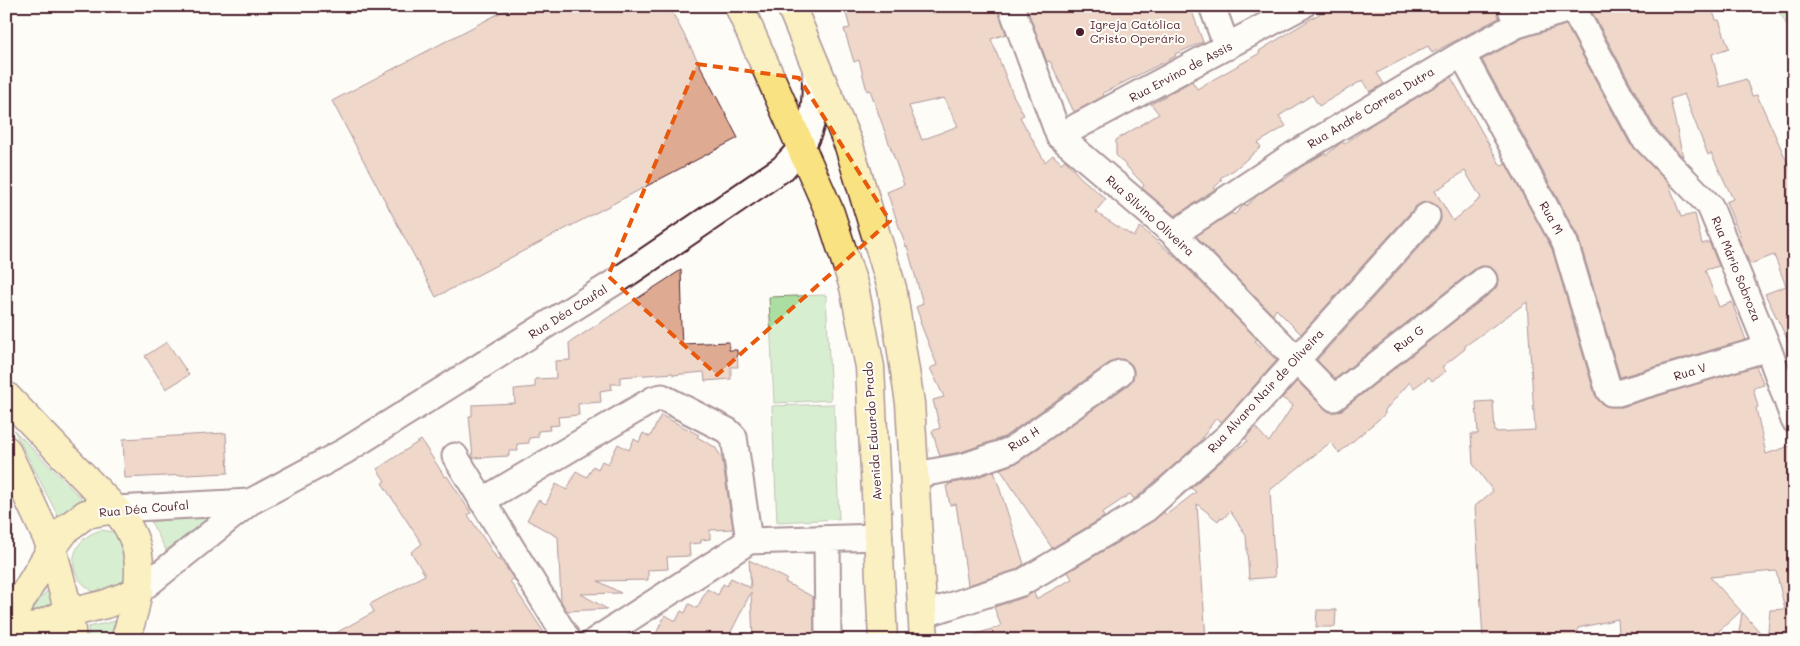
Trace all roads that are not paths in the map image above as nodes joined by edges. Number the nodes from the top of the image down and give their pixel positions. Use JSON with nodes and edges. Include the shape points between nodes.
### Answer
{"nodes":[{"id":1,"x":739,"y":6,"type":"edge"},
{"id":2,"x":791,"y":6,"type":"edge"},
{"id":3,"x":1011,"y":6,"type":"edge"},
{"id":4,"x":1212,"y":6,"type":"edge"},
{"id":5,"x":1302,"y":6,"type":"edge"},
{"id":6,"x":1576,"y":7,"type":"edge"},
{"id":7,"x":1514,"y":16,"type":"edge"},
{"id":8,"x":1227,"y":47,"type":"junction"},
{"id":9,"x":1462,"y":54,"type":"junction"},
{"id":10,"x":816,"y":64,"type":"junction"},
{"id":11,"x":1059,"y":136,"type":"junction"},
{"id":12,"x":801,"y":147,"type":"junction"},
{"id":13,"x":1427,"y":216,"type":"dead end"},
{"id":14,"x":1174,"y":234,"type":"junction"},
{"id":15,"x":1484,"y":280,"type":"dead end"},
{"id":16,"x":1768,"y":348,"type":"junction"},
{"id":17,"x":1297,"y":361,"type":"junction"},
{"id":18,"x":1120,"y":373,"type":"dead end"},
{"id":19,"x":1611,"y":393,"type":"joint"},
{"id":20,"x":6,"y":396,"type":"edge"},
{"id":21,"x":1334,"y":398,"type":"joint"},
{"id":22,"x":1794,"y":420,"type":"edge"},
{"id":23,"x":6,"y":450,"type":"edge"},
{"id":24,"x":455,"y":456,"type":"dead end"},
{"id":25,"x":915,"y":475,"type":"junction"},
{"id":26,"x":482,"y":501,"type":"junction"},
{"id":27,"x":250,"y":502,"type":"junction"},
{"id":28,"x":116,"y":509,"type":"junction"},
{"id":29,"x":879,"y":537,"type":"junction"},
{"id":30,"x":834,"y":539,"type":"junction"},
{"id":31,"x":749,"y":541,"type":"junction"},
{"id":32,"x":52,"y":548,"type":"junction"},
{"id":33,"x":139,"y":591,"type":"junction"},
{"id":34,"x":69,"y":613,"type":"junction"},
{"id":35,"x":923,"y":627,"type":"edge"},
{"id":36,"x":13,"y":634,"type":"edge"},
{"id":37,"x":72,"y":640,"type":"edge"},
{"id":38,"x":125,"y":640,"type":"edge"},
{"id":39,"x":568,"y":640,"type":"edge"},
{"id":40,"x":596,"y":640,"type":"edge"},
{"id":41,"x":828,"y":640,"type":"edge"},
{"id":42,"x":883,"y":640,"type":"edge"}],
"edges":[{"from":1,"to":12,"type":"main road","name":"Avenida Eduardo Prado"},
{"from":2,"to":10,"type":"main road"},
{"from":3,"to":11,"type":"street","name":"Rua Silvino Oliveira"},
{"from":4,"to":8,"type":"street"},
{"from":5,"to":8,"type":"street","name":"Rua Ervino de Assis"},
{"from":6,"to":7,"type":"street","name":"Rua André Correa Dutra"},
{"from":6,"to":16,"type":"street","name":"Rua Mário Sobroza","via":[[1642,137],[1710,206]]},
{"from":7,"to":9,"type":"street","name":"Rua André Correa Dutra"},
{"from":8,"to":11,"type":"street","name":"Rua Ervino de Assis"},
{"from":9,"to":14,"type":"street","name":"Rua André Correa Dutra","via":[[1293,154]]},
{"from":9,"to":19,"type":"street","name":"Rua M","via":[[1565,243]]},
{"from":10,"to":12,"type":"street","name":"Rua Déa Coufal","via":[[813,112]]},
{"from":10,"to":25,"type":"main road","via":[[849,146],[892,288],[910,403]]},
{"from":11,"to":14,"type":"street","name":"Rua Silvino Oliveira"},
{"from":12,"to":27,"type":"street","name":"Rua Déa Coufal","via":[[783,168],[614,282],[345,451]]},
{"from":12,"to":29,"type":"main road","name":"Avenida Eduardo Prado","via":[[833,223],[854,288],[863,331],[870,366]]},
{"from":13,"to":17,"type":"street","name":"Rua Alvaro Nair de Oliveira"},
{"from":14,"to":17,"type":"street","name":"Rua Silvino Oliveira"},
{"from":15,"to":21,"type":"street","name":"Rua G"},
{"from":16,"to":19,"type":"street","name":"Rua V"},
{"from":16,"to":22,"type":"street","name":"Rua Mário Sobroza"},
{"from":17,"to":21,"type":"street","name":"Rua Silvino Oliveira"},
{"from":17,"to":35,"type":"street","name":"Rua Alvaro Nair de Oliveira","via":[[1229,435],[1146,509],[1021,583]]},
{"from":18,"to":25,"type":"street","name":"Rua H","via":[[1011,450],[965,466]]},
{"from":20,"to":28,"type":"main road"},
{"from":23,"to":32,"type":"main road"},
{"from":24,"to":26,"type":"street"},
{"from":25,"to":35,"type":"main road"},
{"from":26,"to":31,"type":"street","via":[[654,398],[662,397],[734,437]]},
{"from":26,"to":39,"type":"street"},
{"from":27,"to":28,"type":"street","name":"Rua Déa Coufal"},
{"from":27,"to":33,"type":"street","name":"Rua Déa Coufal"},
{"from":28,"to":32,"type":"main road","name":"Rua Déa Coufal","via":[[86,514],[67,528]]},
{"from":28,"to":33,"type":"main road","via":[[130,529],[138,555]]},
{"from":29,"to":30,"type":"street"},
{"from":29,"to":42,"type":"main road","name":"Avenida Eduardo Prado"},
{"from":30,"to":31,"type":"street"},
{"from":30,"to":41,"type":"street"},
{"from":31,"to":40,"type":"street"},
{"from":32,"to":34,"type":"main road"},
{"from":32,"to":36,"type":"main road","name":"Rua Déa Coufal"},
{"from":33,"to":34,"type":"main road","name":"Rua Déa Coufal","via":[[106,604]]},
{"from":33,"to":38,"type":"main road"},
{"from":34,"to":36,"type":"main road","name":"Rua Déa Coufal"},
{"from":34,"to":37,"type":"main road"}]}
